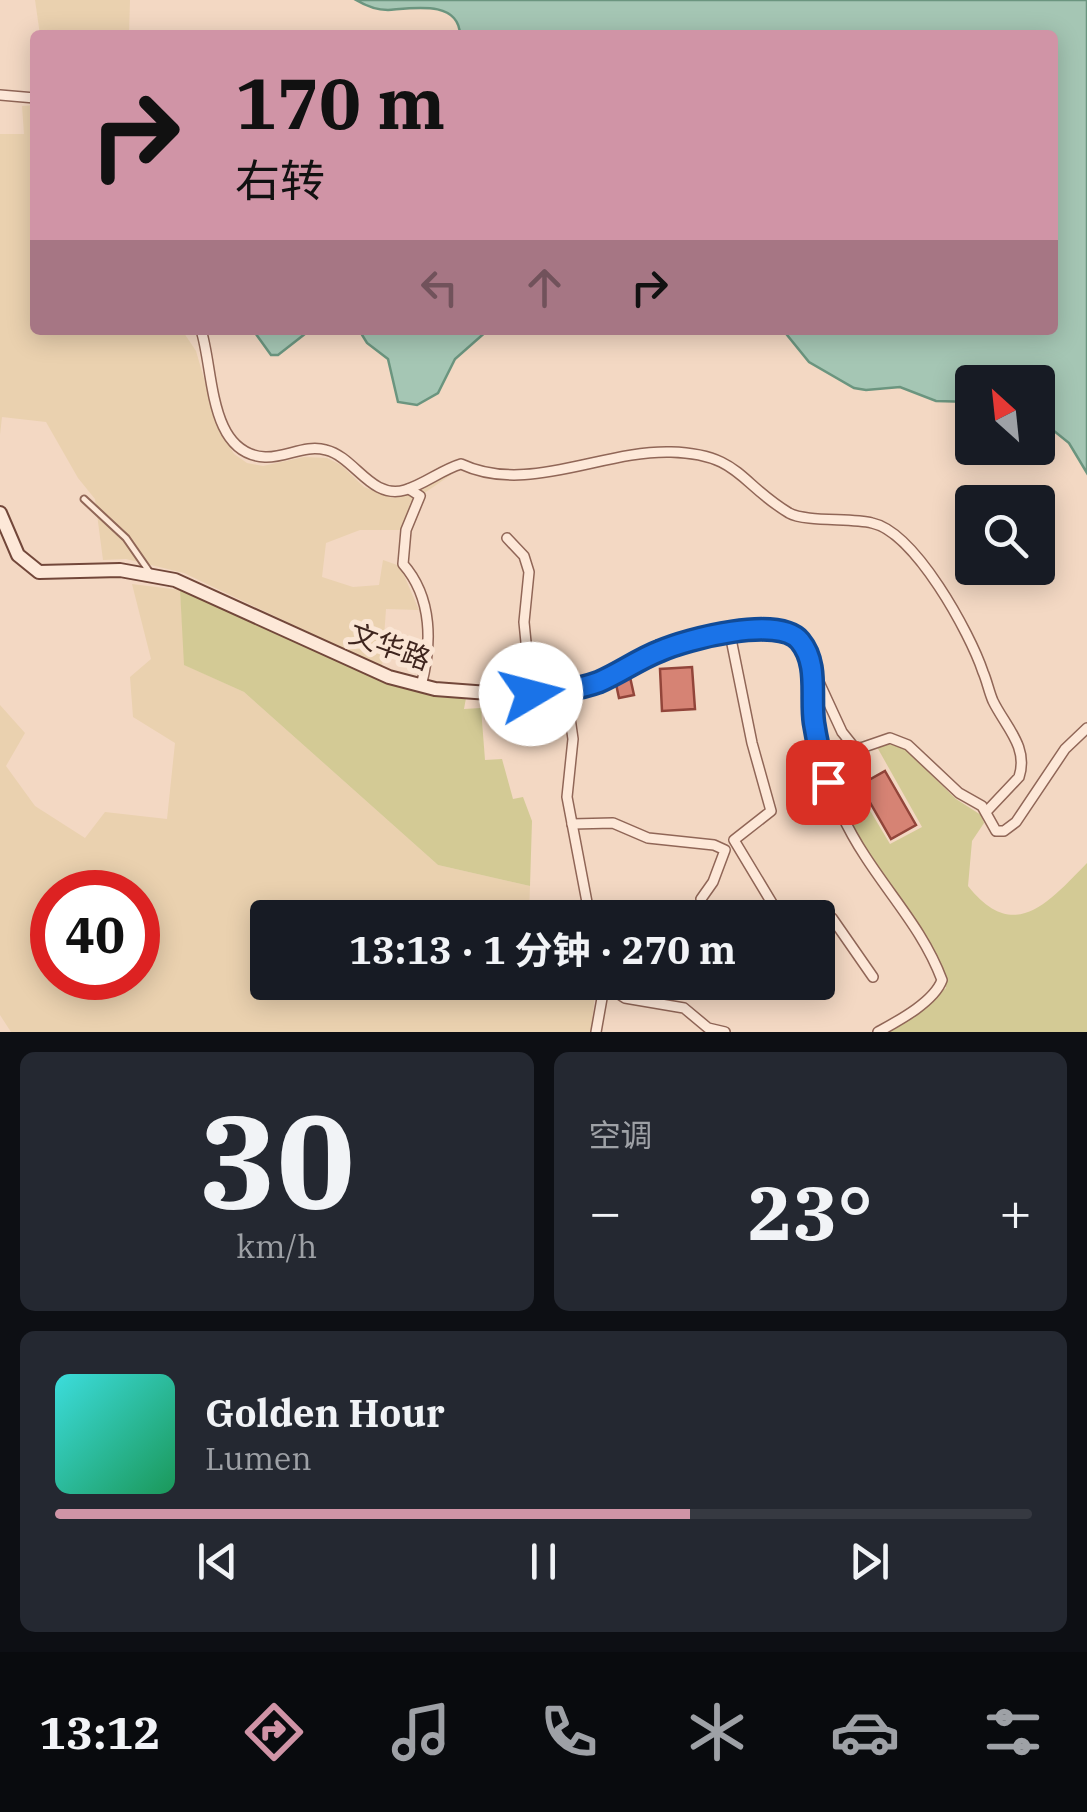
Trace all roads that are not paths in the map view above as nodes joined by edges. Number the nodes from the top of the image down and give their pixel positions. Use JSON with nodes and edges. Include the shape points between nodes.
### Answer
{"nodes":[{"id":1,"x":0,"y":95,"type":"edge"},
{"id":2,"x":30,"y":98,"type":"edge"},
{"id":3,"x":201,"y":335,"type":"edge"},
{"id":4,"x":409,"y":489,"type":"junction"},
{"id":5,"x":84,"y":499,"type":"dead end"},
{"id":6,"x":0,"y":513,"type":"edge"},
{"id":7,"x":3,"y":529,"type":"edge"},
{"id":8,"x":507,"y":538,"type":"dead end"},
{"id":9,"x":151,"y":574,"type":"junction"},
{"id":10,"x":730,"y":634,"type":"junction"},
{"id":11,"x":800,"y":641,"type":"joint"},
{"id":12,"x":812,"y":666,"type":"junction"},
{"id":13,"x":421,"y":686,"type":"junction"},
{"id":14,"x":566,"y":690,"type":"junction"},
{"id":15,"x":531,"y":694,"type":"junction"},
{"id":16,"x":1087,"y":728,"type":"edge"},
{"id":17,"x":986,"y":812,"type":"junction"},
{"id":18,"x":572,"y":824,"type":"junction"},
{"id":19,"x":700,"y":899,"type":"dead end"},
{"id":20,"x":587,"y":900,"type":"edge"},
{"id":21,"x":769,"y":900,"type":"edge"},
{"id":22,"x":835,"y":922,"type":"edge"},
{"id":23,"x":873,"y":977,"type":"dead end"},
{"id":24,"x":600,"y":1000,"type":"edge"},
{"id":25,"x":638,"y":1000,"type":"edge"},
{"id":26,"x":596,"y":1032,"type":"edge"},
{"id":27,"x":725,"y":1032,"type":"edge"},
{"id":28,"x":878,"y":1032,"type":"edge"}],
"edges":[{"from":1,"to":2,"type":"street"},
{"from":3,"to":4,"type":"street","via":[[218,414],[241,450],[273,457],[330,450],[372,484]]},
{"from":4,"to":13,"type":"street","via":[[420,496],[406,530],[403,564],[421,588],[430,650]]},
{"from":4,"to":17,"type":"street","via":[[461,464],[483,473],[526,474],[668,452],[719,460],[796,516],[880,525],[930,574],[968,632],[1020,748],[1021,774]]},
{"from":5,"to":9,"type":"lane","via":[[126,538]]},
{"from":6,"to":7,"type":"street","name":"文华路"},
{"from":7,"to":9,"type":"street","name":"文华路","via":[[18,555],[39,572]]},
{"from":8,"to":15,"type":"street","via":[[529,572],[524,622]]},
{"from":9,"to":13,"type":"street","name":"文华路"},
{"from":10,"to":11,"type":"street","name":"文华路","via":[[766,628]]},
{"from":10,"to":14,"type":"street","name":"文华路","via":[[665,648]]},
{"from":10,"to":21,"type":"street","via":[[771,810],[734,840]]},
{"from":11,"to":12,"type":"street"},
{"from":12,"to":17,"type":"street","via":[[854,747],[898,739]]},
{"from":12,"to":28,"type":"street","via":[[813,718],[835,802],[918,929],[942,980]]},
{"from":13,"to":15,"type":"street","name":"文华路"},
{"from":14,"to":15,"type":"street","name":"文华路"},
{"from":14,"to":18,"type":"street"},
{"from":16,"to":17,"type":"street","via":[[1016,822],[996,831]]},
{"from":18,"to":19,"type":"street","via":[[613,823],[648,838],[726,850]]},
{"from":18,"to":20,"type":"street"},
{"from":22,"to":23,"type":"street"},
{"from":24,"to":26,"type":"street"},
{"from":25,"to":27,"type":"street","via":[[676,1006]]}]}
